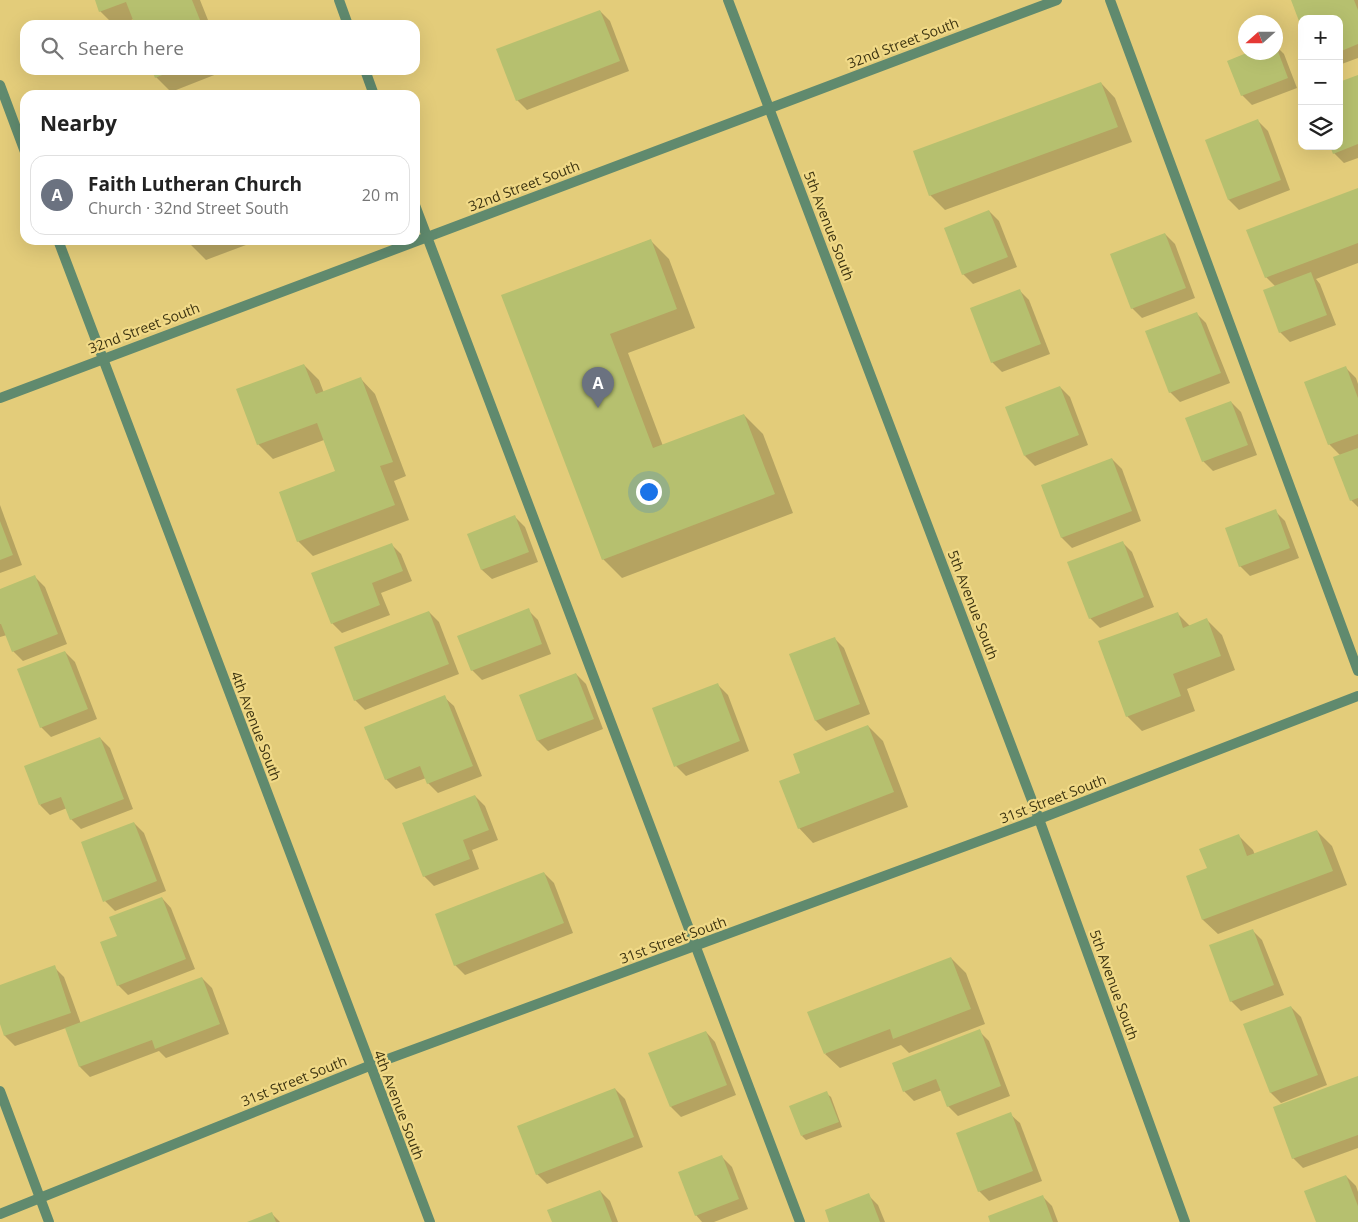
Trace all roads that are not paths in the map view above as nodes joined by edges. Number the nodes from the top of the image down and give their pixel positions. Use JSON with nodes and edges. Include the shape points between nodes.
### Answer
{"nodes":[{"id":1,"x":338,"y":0,"type":"edge"},
{"id":2,"x":728,"y":0,"type":"edge"},
{"id":3,"x":1057,"y":0,"type":"edge"},
{"id":4,"x":1110,"y":0,"type":"edge"},
{"id":5,"x":346,"y":20,"type":"edge"},
{"id":6,"x":367,"y":75,"type":"edge"},
{"id":7,"x":0,"y":85,"type":"edge"},
{"id":8,"x":372,"y":90,"type":"edge"},
{"id":9,"x":769,"y":108,"type":"junction"},
{"id":10,"x":20,"y":139,"type":"edge"},
{"id":11,"x":420,"y":218,"type":"edge"},
{"id":12,"x":427,"y":237,"type":"junction"},
{"id":13,"x":420,"y":240,"type":"edge"},
{"id":14,"x":60,"y":245,"type":"edge"},
{"id":15,"x":406,"y":245,"type":"edge"},
{"id":16,"x":102,"y":359,"type":"junction"},
{"id":17,"x":0,"y":398,"type":"edge"},
{"id":18,"x":1358,"y":671,"type":"edge"},
{"id":19,"x":1358,"y":696,"type":"edge"},
{"id":20,"x":1039,"y":820,"type":"junction"},
{"id":21,"x":696,"y":946,"type":"junction"},
{"id":22,"x":370,"y":1066,"type":"junction"},
{"id":23,"x":0,"y":1091,"type":"edge"},
{"id":24,"x":40,"y":1198,"type":"junction"},
{"id":25,"x":0,"y":1214,"type":"edge"},
{"id":26,"x":49,"y":1222,"type":"edge"},
{"id":27,"x":430,"y":1222,"type":"edge"},
{"id":28,"x":800,"y":1222,"type":"edge"},
{"id":29,"x":1185,"y":1222,"type":"edge"}],
"edges":[{"from":1,"to":5,"type":"street"},
{"from":2,"to":9,"type":"street","name":"5th Avenue South"},
{"from":3,"to":9,"type":"street","name":"32nd Street South"},
{"from":4,"to":18,"type":"street"},
{"from":6,"to":8,"type":"street"},
{"from":7,"to":10,"type":"street"},
{"from":9,"to":12,"type":"street","name":"32nd Street South"},
{"from":9,"to":20,"type":"street","name":"5th Avenue South"},
{"from":11,"to":12,"type":"street"},
{"from":12,"to":13,"type":"street","name":"32nd Street South"},
{"from":12,"to":21,"type":"street"},
{"from":14,"to":16,"type":"street","name":"4th Avenue South"},
{"from":15,"to":16,"type":"street","name":"32nd Street South"},
{"from":16,"to":17,"type":"street","name":"32nd Street South"},
{"from":16,"to":22,"type":"street","name":"4th Avenue South"},
{"from":19,"to":20,"type":"street","name":"31st Street South"},
{"from":20,"to":21,"type":"street","name":"31st Street South"},
{"from":20,"to":29,"type":"street","name":"5th Avenue South"},
{"from":21,"to":22,"type":"street","name":"31st Street South"},
{"from":21,"to":28,"type":"street"},
{"from":22,"to":24,"type":"street","name":"31st Street South"},
{"from":22,"to":27,"type":"street","name":"4th Avenue South"},
{"from":23,"to":24,"type":"street"},
{"from":24,"to":25,"type":"street","name":"31st Street South"},
{"from":24,"to":26,"type":"street"}]}
